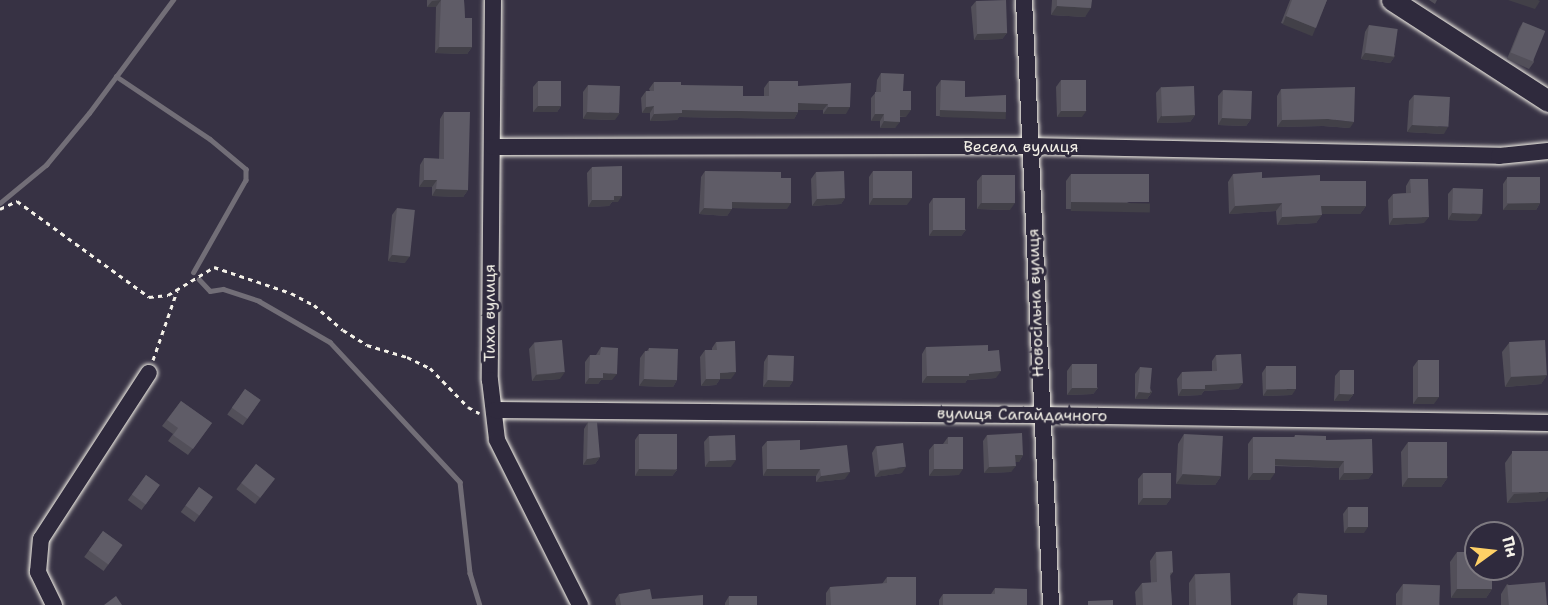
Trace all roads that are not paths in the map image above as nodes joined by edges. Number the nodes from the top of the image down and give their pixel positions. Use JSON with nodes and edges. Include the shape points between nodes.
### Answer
{"nodes":[{"id":1,"x":493,"y":0,"type":"edge"},
{"id":2,"x":1024,"y":0,"type":"edge"},
{"id":3,"x":1392,"y":0,"type":"edge"},
{"id":4,"x":1548,"y":102,"type":"edge"},
{"id":5,"x":1029,"y":146,"type":"junction"},
{"id":6,"x":493,"y":147,"type":"junction"},
{"id":7,"x":1548,"y":151,"type":"edge"},
{"id":8,"x":149,"y":373,"type":"road end"},
{"id":9,"x":495,"y":410,"type":"junction"},
{"id":10,"x":1040,"y":415,"type":"junction"},
{"id":11,"x":1548,"y":423,"type":"edge"},
{"id":12,"x":54,"y":605,"type":"edge"},
{"id":13,"x":580,"y":605,"type":"edge"},
{"id":14,"x":1051,"y":605,"type":"edge"}],
"edges":[{"from":1,"to":6,"type":"street","name":"Тиха вулиця"},
{"from":2,"to":5,"type":"street","name":"Новосільна вулиця"},
{"from":3,"to":4,"type":"street"},
{"from":5,"to":6,"type":"street","name":"Весела вулиця"},
{"from":5,"to":7,"type":"street","name":"Весела вулиця","via":[[1499,156]]},
{"from":5,"to":10,"type":"street","name":"Новосільна вулиця"},
{"from":6,"to":9,"type":"street","name":"Тиха вулиця","via":[[490,380]]},
{"from":8,"to":12,"type":"street","via":[[41,539],[38,572]]},
{"from":9,"to":10,"type":"street","name":"вулиця Сагайдачного"},
{"from":9,"to":13,"type":"street","name":"Тиха вулиця","via":[[497,440]]},
{"from":10,"to":11,"type":"street","name":"вулиця Сагайдачного"},
{"from":10,"to":14,"type":"street","name":"Новосільна вулиця"}]}
